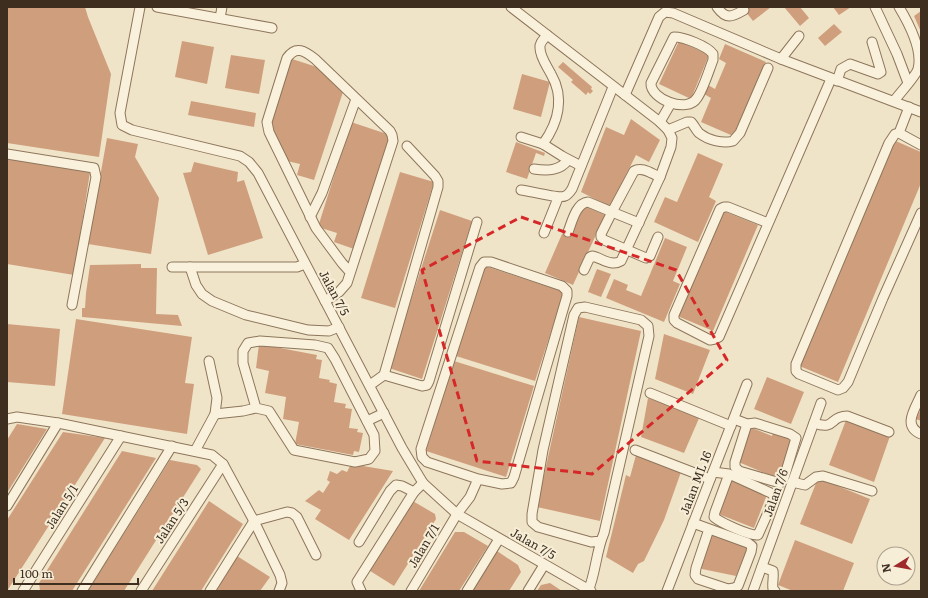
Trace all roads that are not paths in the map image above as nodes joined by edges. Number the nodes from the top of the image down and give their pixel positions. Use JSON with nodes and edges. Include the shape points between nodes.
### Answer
{"nodes":[{"id":1,"x":140,"y":7,"type":"edge"},
{"id":2,"x":158,"y":7,"type":"edge"},
{"id":3,"x":222,"y":7,"type":"edge"},
{"id":4,"x":511,"y":7,"type":"edge"},
{"id":5,"x":717,"y":7,"type":"edge"},
{"id":6,"x":875,"y":7,"type":"edge"},
{"id":7,"x":902,"y":8,"type":"edge"},
{"id":8,"x":744,"y":10,"type":"dead end"},
{"id":9,"x":727,"y":16,"type":"junction"},
{"id":10,"x":220,"y":18,"type":"junction"},
{"id":11,"x":272,"y":28,"type":"dead end"},
{"id":12,"x":720,"y":32,"type":"junction"},
{"id":13,"x":547,"y":35,"type":"junction"},
{"id":14,"x":799,"y":36,"type":"dead end"},
{"id":15,"x":872,"y":42,"type":"dead end"},
{"id":16,"x":781,"y":59,"type":"junction"},
{"id":17,"x":768,"y":68,"type":"dead end"},
{"id":18,"x":919,"y":69,"type":"edge"},
{"id":19,"x":834,"y":80,"type":"junction"},
{"id":20,"x":908,"y":83,"type":"junction"},
{"id":21,"x":613,"y":87,"type":"junction"},
{"id":22,"x":625,"y":95,"type":"junction"},
{"id":23,"x":356,"y":99,"type":"junction"},
{"id":24,"x":894,"y":101,"type":"junction"},
{"id":25,"x":671,"y":103,"type":"junction"},
{"id":26,"x":909,"y":107,"type":"junction"},
{"id":27,"x":921,"y":112,"type":"edge"},
{"id":28,"x":660,"y":122,"type":"junction"},
{"id":29,"x":668,"y":130,"type":"junction"},
{"id":30,"x":899,"y":133,"type":"junction"},
{"id":31,"x":521,"y":136,"type":"dead end"},
{"id":32,"x":543,"y":144,"type":"junction"},
{"id":33,"x":921,"y":145,"type":"edge"},
{"id":34,"x":407,"y":146,"type":"dead end"},
{"id":35,"x":7,"y":154,"type":"edge"},
{"id":36,"x":568,"y":160,"type":"junction"},
{"id":37,"x":581,"y":166,"type":"junction"},
{"id":38,"x":534,"y":169,"type":"dead end"},
{"id":39,"x":660,"y":177,"type":"junction"},
{"id":40,"x":521,"y":190,"type":"dead end"},
{"id":41,"x":558,"y":198,"type":"junction"},
{"id":42,"x":612,"y":212,"type":"junction"},
{"id":43,"x":921,"y":212,"type":"edge"},
{"id":44,"x":310,"y":217,"type":"junction"},
{"id":45,"x":477,"y":222,"type":"dead end"},
{"id":46,"x":639,"y":223,"type":"junction"},
{"id":47,"x":768,"y":224,"type":"junction"},
{"id":48,"x":568,"y":232,"type":"dead end"},
{"id":49,"x":544,"y":233,"type":"dead end"},
{"id":50,"x":658,"y":237,"type":"dead end"},
{"id":51,"x":626,"y":250,"type":"junction"},
{"id":52,"x":305,"y":264,"type":"junction"},
{"id":53,"x":172,"y":267,"type":"dead end"},
{"id":54,"x":190,"y":267,"type":"junction"},
{"id":55,"x":584,"y":270,"type":"dead end"},
{"id":56,"x":350,"y":272,"type":"junction"},
{"id":57,"x":325,"y":300,"type":"junction"},
{"id":58,"x":72,"y":305,"type":"dead end"},
{"id":59,"x":339,"y":327,"type":"junction"},
{"id":60,"x":210,"y":362,"type":"dead end"},
{"id":61,"x":384,"y":375,"type":"junction"},
{"id":62,"x":747,"y":384,"type":"dead end"},
{"id":63,"x":370,"y":385,"type":"junction"},
{"id":64,"x":650,"y":393,"type":"dead end"},
{"id":65,"x":921,"y":395,"type":"edge"},
{"id":66,"x":821,"y":403,"type":"dead end"},
{"id":67,"x":256,"y":408,"type":"junction"},
{"id":68,"x":384,"y":413,"type":"junction"},
{"id":69,"x":215,"y":414,"type":"junction"},
{"id":70,"x":7,"y":419,"type":"edge"},
{"id":71,"x":367,"y":421,"type":"junction"},
{"id":72,"x":732,"y":422,"type":"junction"},
{"id":73,"x":58,"y":423,"type":"junction"},
{"id":74,"x":814,"y":423,"type":"junction"},
{"id":75,"x":747,"y":424,"type":"junction"},
{"id":76,"x":889,"y":432,"type":"dead end"},
{"id":77,"x":921,"y":434,"type":"edge"},
{"id":78,"x":121,"y":436,"type":"junction"},
{"id":79,"x":172,"y":446,"type":"junction"},
{"id":80,"x":635,"y":450,"type":"dead end"},
{"id":81,"x":196,"y":451,"type":"junction"},
{"id":82,"x":223,"y":464,"type":"junction"},
{"id":83,"x":729,"y":474,"type":"junction"},
{"id":84,"x":712,"y":475,"type":"junction"},
{"id":85,"x":478,"y":479,"type":"junction"},
{"id":86,"x":792,"y":482,"type":"junction"},
{"id":87,"x":423,"y":483,"type":"junction"},
{"id":88,"x":872,"y":491,"type":"dead end"},
{"id":89,"x":414,"y":492,"type":"junction"},
{"id":90,"x":7,"y":506,"type":"edge"},
{"id":91,"x":457,"y":514,"type":"junction"},
{"id":92,"x":254,"y":521,"type":"junction"},
{"id":93,"x":693,"y":523,"type":"junction"},
{"id":94,"x":709,"y":529,"type":"junction"},
{"id":95,"x":499,"y":539,"type":"junction"},
{"id":96,"x":601,"y":540,"type":"junction"},
{"id":97,"x":359,"y":542,"type":"dead end"},
{"id":98,"x":316,"y":555,"type":"dead end"},
{"id":99,"x":544,"y":565,"type":"junction"},
{"id":100,"x":762,"y":566,"type":"junction"},
{"id":101,"x":357,"y":582,"type":"junction"},
{"id":102,"x":280,"y":587,"type":"edge"},
{"id":103,"x":23,"y":591,"type":"edge"},
{"id":104,"x":82,"y":591,"type":"edge"},
{"id":105,"x":141,"y":591,"type":"edge"},
{"id":106,"x":210,"y":591,"type":"edge"},
{"id":107,"x":351,"y":591,"type":"edge"},
{"id":108,"x":361,"y":591,"type":"edge"},
{"id":109,"x":411,"y":591,"type":"edge"},
{"id":110,"x":467,"y":591,"type":"edge"},
{"id":111,"x":528,"y":591,"type":"edge"},
{"id":112,"x":589,"y":591,"type":"edge"},
{"id":113,"x":667,"y":591,"type":"edge"},
{"id":114,"x":753,"y":591,"type":"edge"},
{"id":115,"x":775,"y":591,"type":"edge"}],
"edges":[{"from":1,"to":52,"type":"street","name":"Jalan 7/5","via":[[120,113],[122,125],[132,130],[240,156],[250,162]]},
{"from":2,"to":10,"type":"street"},
{"from":3,"to":10,"type":"street"},
{"from":4,"to":13,"type":"street"},
{"from":5,"to":9,"type":"street"},
{"from":6,"to":20,"type":"street"},
{"from":7,"to":18,"type":"street","via":[[914,37]]},
{"from":8,"to":9,"type":"street"},
{"from":9,"to":12,"type":"street"},
{"from":10,"to":11,"type":"street"},
{"from":12,"to":16,"type":"street"},
{"from":12,"to":22,"type":"street","via":[[673,12],[665,12],[659,17]]},
{"from":13,"to":21,"type":"street"},
{"from":13,"to":32,"type":"street","via":[[540,43],[540,48],[553,76],[559,106],[550,135]]},
{"from":14,"to":16,"type":"street"},
{"from":15,"to":19,"type":"street","via":[[881,72],[878,74],[850,64],[841,69]]},
{"from":16,"to":19,"type":"street"},
{"from":17,"to":29,"type":"street","via":[[740,133],[733,141],[722,143],[709,138],[698,132],[691,122]]},
{"from":18,"to":20,"type":"street"},
{"from":19,"to":24,"type":"street"},
{"from":19,"to":47,"type":"street"},
{"from":20,"to":24,"type":"street"},
{"from":21,"to":22,"type":"street"},
{"from":21,"to":37,"type":"street"},
{"from":22,"to":28,"type":"street"},
{"from":23,"to":44,"type":"street","via":[[322,193]]},
{"from":23,"to":44,"type":"street","via":[[306,53],[297,50],[291,52],[287,58],[267,122]]},
{"from":23,"to":56,"type":"street","via":[[390,131],[393,141]]},
{"from":24,"to":26,"type":"street"},
{"from":25,"to":25,"type":"street","via":[[654,93],[651,83],[671,41],[674,37],[679,37],[710,50],[713,60],[697,99],[689,105]]},
{"from":25,"to":28,"type":"street"},
{"from":26,"to":27,"type":"street"},
{"from":26,"to":30,"type":"street"},
{"from":28,"to":29,"type":"street"},
{"from":29,"to":39,"type":"street","via":[[672,138],[671,147]]},
{"from":30,"to":33,"type":"street"},
{"from":30,"to":43,"type":"street","via":[[895,134],[889,143],[796,364],[796,371],[838,390],[848,382]]},
{"from":31,"to":32,"type":"street"},
{"from":32,"to":36,"type":"street"},
{"from":34,"to":61,"type":"street","via":[[435,176],[438,187]]},
{"from":35,"to":58,"type":"street","via":[[94,168],[96,177]]},
{"from":36,"to":37,"type":"street"},
{"from":36,"to":38,"type":"street","via":[[557,169]]},
{"from":37,"to":41,"type":"street","via":[[569,194]]},
{"from":39,"to":42,"type":"street","via":[[641,169],[634,171]]},
{"from":39,"to":46,"type":"street"},
{"from":40,"to":41,"type":"street"},
{"from":41,"to":49,"type":"street"},
{"from":42,"to":46,"type":"street"},
{"from":42,"to":48,"type":"street","via":[[584,202],[580,205]]},
{"from":42,"to":51,"type":"street","via":[[601,234],[602,237]]},
{"from":44,"to":56,"type":"street"},
{"from":45,"to":61,"type":"street","via":[[427,385],[422,386]]},
{"from":46,"to":51,"type":"street"},
{"from":47,"to":47,"type":"street","via":[[728,207],[720,209],[674,315],[677,323],[710,340],[719,337]]},
{"from":50,"to":51,"type":"street","via":[[650,256],[646,258]]},
{"from":51,"to":55,"type":"street","via":[[621,261],[616,264],[592,256]]},
{"from":52,"to":54,"type":"street","via":[[297,267]]},
{"from":52,"to":57,"type":"street","name":"Jalan 7/5"},
{"from":53,"to":54,"type":"street"},
{"from":54,"to":59,"type":"street","via":[[202,294],[212,301],[246,315],[308,330],[329,331]]},
{"from":56,"to":57,"type":"street","via":[[347,283],[339,292]]},
{"from":57,"to":59,"type":"street","name":"Jalan 7/5"},
{"from":59,"to":63,"type":"street","name":"Jalan 7/5"},
{"from":60,"to":69,"type":"street","via":[[217,398]]},
{"from":61,"to":63,"type":"street"},
{"from":62,"to":72,"type":"street","name":"Jalan ML 16"},
{"from":63,"to":68,"type":"street","name":"Jalan 7/5"},
{"from":64,"to":72,"type":"street"},
{"from":65,"to":77,"type":"street","via":[[910,425],[915,432]]},
{"from":66,"to":74,"type":"street","name":"Jalan 7/6"},
{"from":67,"to":69,"type":"street"},
{"from":67,"to":71,"type":"street","via":[[269,411],[294,450],[355,462],[369,458],[375,451],[374,435]]},
{"from":67,"to":71,"type":"street","via":[[243,363],[242,351],[248,343],[260,340],[315,345],[328,348]]},
{"from":68,"to":71,"type":"street"},
{"from":68,"to":87,"type":"street","name":"Jalan 7/5"},
{"from":69,"to":81,"type":"street"},
{"from":70,"to":73,"type":"street","via":[[17,417]]},
{"from":72,"to":75,"type":"street"},
{"from":72,"to":84,"type":"street","name":"Jalan ML 16"},
{"from":73,"to":78,"type":"street"},
{"from":73,"to":90,"type":"street"},
{"from":74,"to":76,"type":"street","via":[[826,426],[841,416],[847,416]]},
{"from":74,"to":86,"type":"street","name":"Jalan 7/6"},
{"from":75,"to":75,"type":"street","via":[[755,423],[796,438],[784,478],[780,483],[739,471],[735,467]]},
{"from":78,"to":79,"type":"street"},
{"from":78,"to":103,"type":"street","name":"Jalan 5/1"},
{"from":79,"to":81,"type":"street"},
{"from":79,"to":104,"type":"street"},
{"from":80,"to":84,"type":"street"},
{"from":81,"to":82,"type":"street","via":[[212,455]]},
{"from":82,"to":92,"type":"street"},
{"from":82,"to":105,"type":"street","name":"Jalan 5/3"},
{"from":83,"to":83,"type":"street","via":[[773,494],[774,499],[758,534],[752,534],[714,518]]},
{"from":83,"to":84,"type":"street"},
{"from":84,"to":93,"type":"street","name":"Jalan ML 16"},
{"from":85,"to":85,"type":"street","via":[[427,462],[422,457],[422,449],[480,267],[484,262],[491,262],[562,286],[567,291],[567,296],[514,477],[511,483],[502,484]]},
{"from":85,"to":91,"type":"street","name":"Jalan 7/1","via":[[470,497]]},
{"from":86,"to":88,"type":"street","via":[[804,485],[816,476],[823,476]]},
{"from":86,"to":100,"type":"street","name":"Jalan 7/6"},
{"from":87,"to":89,"type":"street"},
{"from":87,"to":91,"type":"street","name":"Jalan 7/5"},
{"from":89,"to":97,"type":"street","via":[[396,485]]},
{"from":89,"to":101,"type":"street"},
{"from":91,"to":95,"type":"street","name":"Jalan 7/5"},
{"from":91,"to":109,"type":"street","name":"Jalan 7/1"},
{"from":92,"to":98,"type":"street","via":[[287,512],[292,513]]},
{"from":92,"to":102,"type":"street","via":[[280,575]]},
{"from":92,"to":106,"type":"street"},
{"from":93,"to":94,"type":"street"},
{"from":93,"to":113,"type":"street","name":"Jalan ML 16"},
{"from":94,"to":94,"type":"street","via":[[752,546],[738,586],[734,588],[728,589],[698,579],[695,575]]},
{"from":95,"to":99,"type":"street","name":"Jalan 7/5"},
{"from":95,"to":110,"type":"street"},
{"from":96,"to":96,"type":"street","via":[[649,336],[648,326],[641,320],[585,307],[578,308],[574,315],[543,450],[532,522],[538,528],[591,542]]},
{"from":96,"to":112,"type":"street"},
{"from":99,"to":111,"type":"street"},
{"from":99,"to":112,"type":"street","name":"Jalan 7/5"},
{"from":100,"to":114,"type":"street","name":"Jalan 7/6"},
{"from":100,"to":115,"type":"street","via":[[773,571],[772,584]]},
{"from":101,"to":107,"type":"street"},
{"from":101,"to":108,"type":"street"}]}
